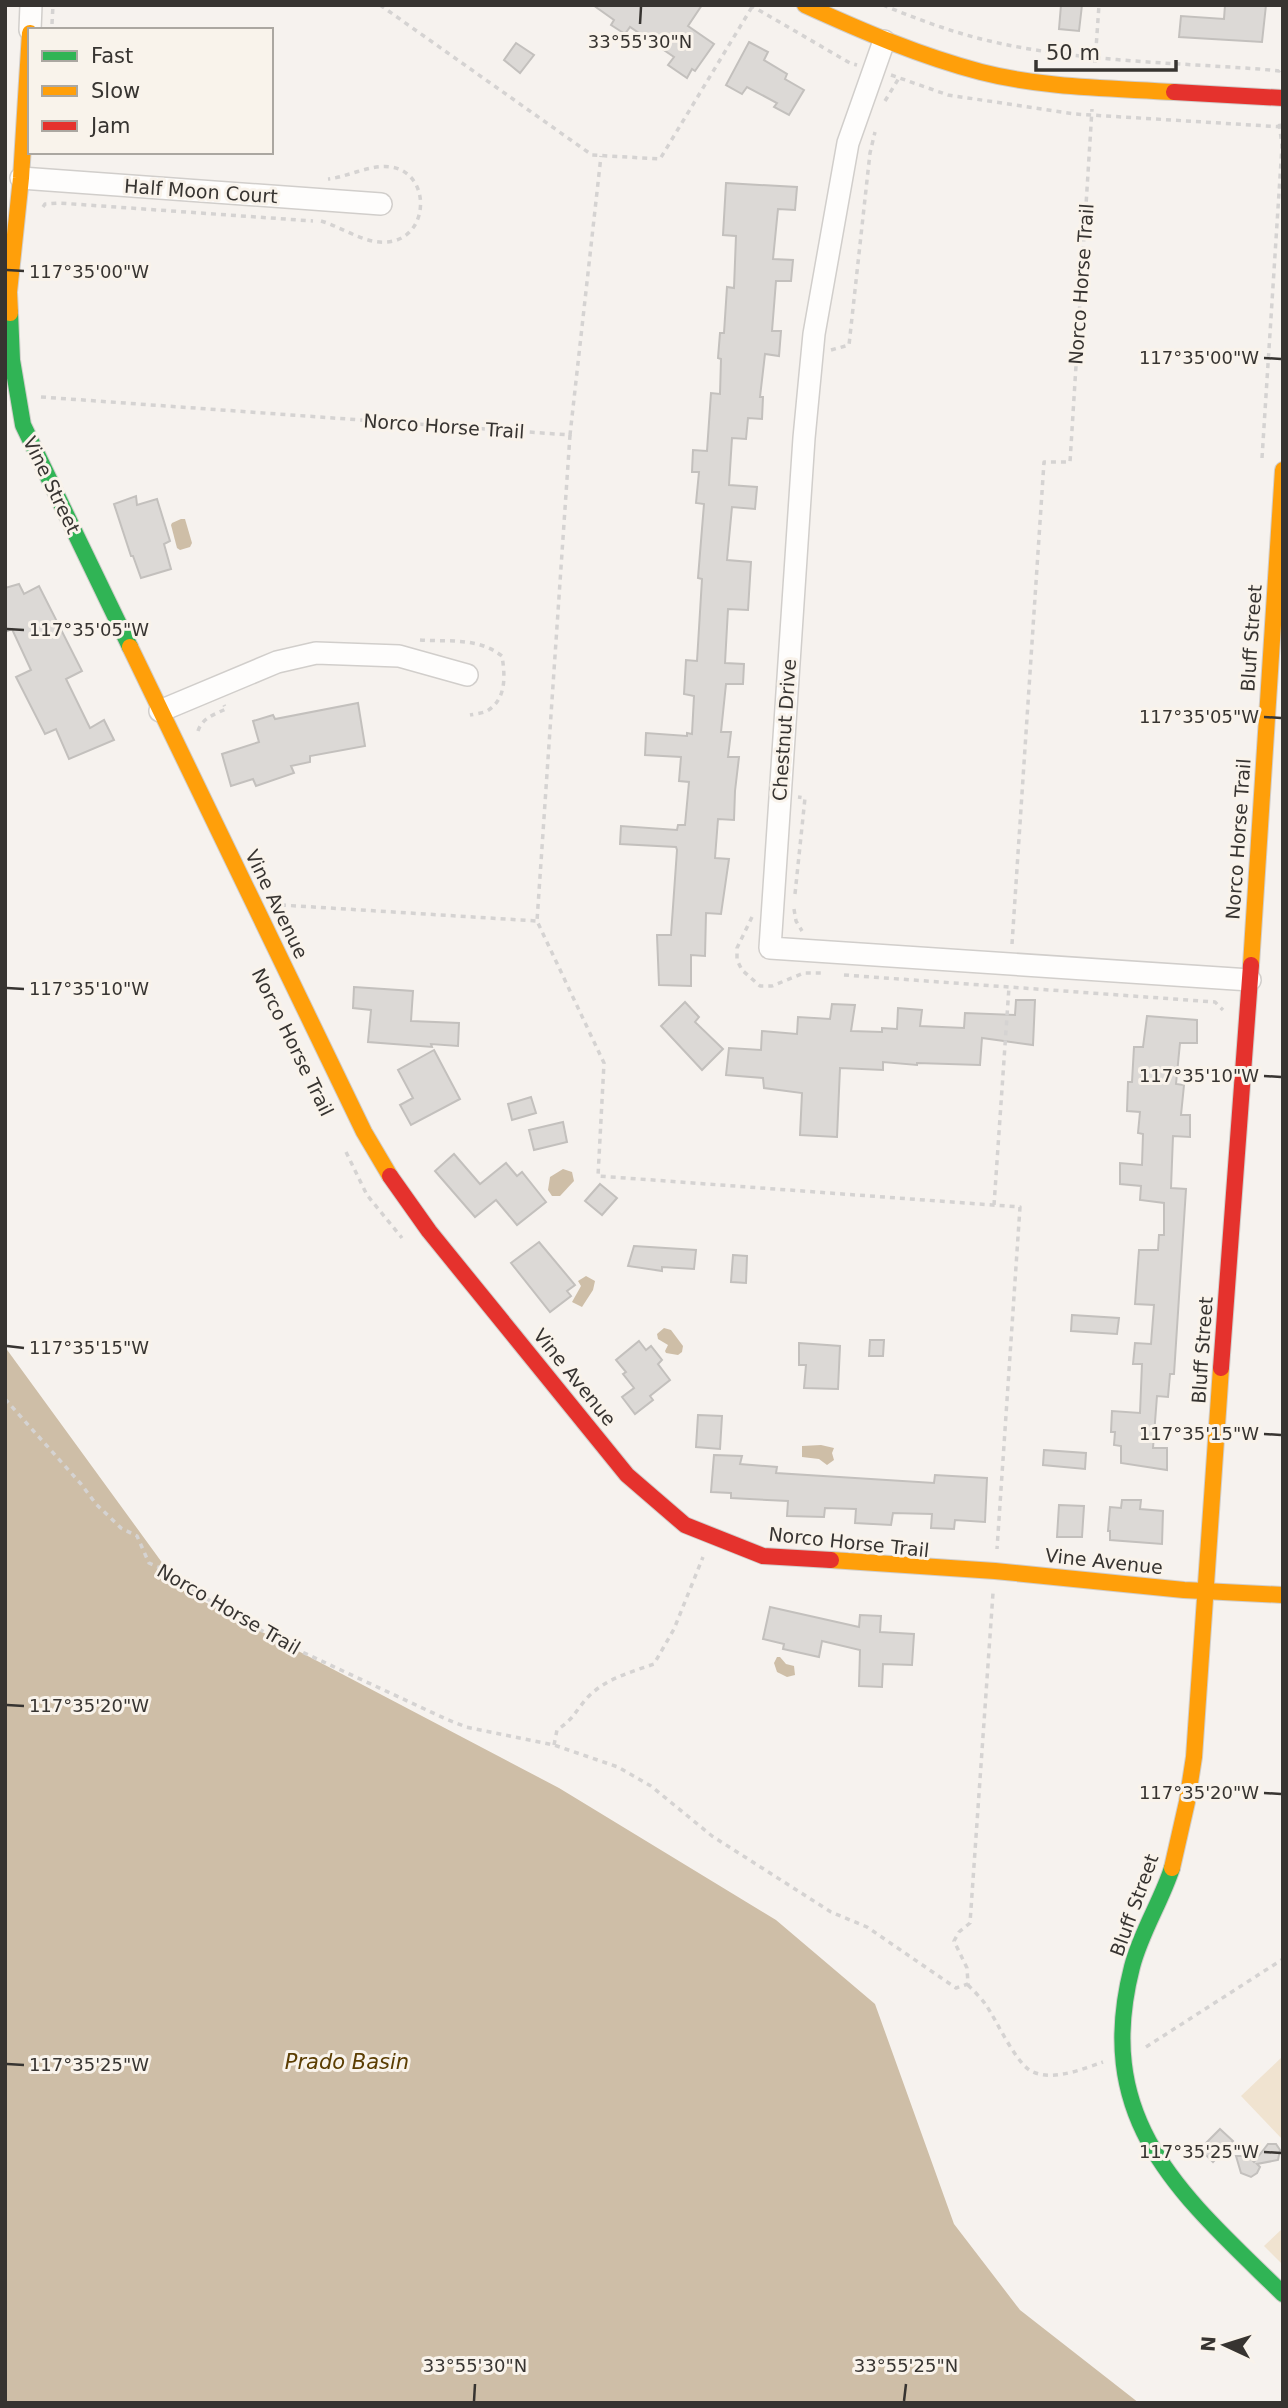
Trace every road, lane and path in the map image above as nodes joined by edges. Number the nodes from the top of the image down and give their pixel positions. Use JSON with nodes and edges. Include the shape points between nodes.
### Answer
{"nodes":[{"id":1,"x":32,"y":5,"type":"edge"},
{"id":2,"x":53,"y":5,"type":"edge"},
{"id":3,"x":380,"y":5,"type":"edge"},
{"id":4,"x":805,"y":5,"type":"edge"},
{"id":5,"x":883,"y":5,"type":"edge"},
{"id":6,"x":1099,"y":5,"type":"edge"},
{"id":7,"x":752,"y":7,"type":"edge"},
{"id":8,"x":30,"y":28,"type":"edge"},
{"id":9,"x":52,"y":28,"type":"edge"},
{"id":10,"x":884,"y":41,"type":"junction"},
{"id":11,"x":1096,"y":57,"type":"junction"},
{"id":12,"x":28,"y":64,"type":"edge"},
{"id":13,"x":1283,"y":67,"type":"edge"},
{"id":14,"x":1093,"y":87,"type":"junction"},
{"id":15,"x":1283,"y":98,"type":"edge"},
{"id":16,"x":1279,"y":126,"type":"dead end"},
{"id":17,"x":601,"y":156,"type":"junction"},
{"id":18,"x":21,"y":178,"type":"junction"},
{"id":19,"x":321,"y":179,"type":"dead end"},
{"id":20,"x":381,"y":204,"type":"dead end"},
{"id":21,"x":39,"y":214,"type":"dead end"},
{"id":22,"x":40,"y":404,"type":"dead end"},
{"id":23,"x":1262,"y":466,"type":"dead end"},
{"id":24,"x":1283,"y":470,"type":"edge"},
{"id":25,"x":418,"y":640,"type":"dead end"},
{"id":26,"x":467,"y":676,"type":"dead end"},
{"id":27,"x":216,"y":687,"type":"junction"},
{"id":28,"x":160,"y":711,"type":"junction"},
{"id":29,"x":470,"y":715,"type":"dead end"},
{"id":30,"x":198,"y":733,"type":"dead end"},
{"id":31,"x":780,"y":796,"type":"junction"},
{"id":32,"x":276,"y":905,"type":"dead end"},
{"id":33,"x":537,"y":921,"type":"dead end"},
{"id":34,"x":802,"y":931,"type":"dead end"},
{"id":35,"x":1010,"y":964,"type":"junction"},
{"id":36,"x":1250,"y":979,"type":"junction"},
{"id":37,"x":343,"y":1147,"type":"dead end"},
{"id":38,"x":994,"y":1205,"type":"dead end"},
{"id":39,"x":404,"y":1240,"type":"dead end"},
{"id":40,"x":5,"y":1399,"type":"edge"},
{"id":41,"x":696,"y":1552,"type":"dead end"},
{"id":42,"x":704,"y":1555,"type":"junction"},
{"id":43,"x":710,"y":1558,"type":"dead end"},
{"id":44,"x":995,"y":1571,"type":"junction"},
{"id":45,"x":1204,"y":1590,"type":"junction"},
{"id":46,"x":1283,"y":1595,"type":"edge"},
{"id":47,"x":554,"y":1745,"type":"junction"},
{"id":48,"x":1283,"y":2294,"type":"edge"}],
"edges":[{"from":1,"to":8,"type":"street","name":"Vine Street"},
{"from":2,"to":9,"type":"path"},
{"from":3,"to":17,"type":"path","via":[[592,155]]},
{"from":4,"to":10,"type":"street"},
{"from":5,"to":11,"type":"path","via":[[965,35]]},
{"from":6,"to":11,"type":"path","name":"Norco Horse Trail"},
{"from":7,"to":17,"type":"path","via":[[660,159]]},
{"from":10,"to":14,"type":"street","via":[[982,72]]},
{"from":10,"to":31,"type":"street","name":"Chestnut Drive","via":[[848,143],[814,334]]},
{"from":11,"to":13,"type":"path","via":[[1279,71]]},
{"from":11,"to":14,"type":"path","name":"Norco Horse Trail"},
{"from":12,"to":18,"type":"street","name":"Vine Street"},
{"from":14,"to":15,"type":"street"},
{"from":14,"to":35,"type":"path","name":"Norco Horse Trail","via":[[1070,463],[1044,462]]},
{"from":16,"to":23,"type":"path","via":[[1282,146]]},
{"from":17,"to":22,"type":"path","name":"Norco Horse Trail","via":[[570,435],[38,397]]},
{"from":18,"to":20,"type":"street","name":"Half Moon Court"},
{"from":18,"to":28,"type":"street","name":"Vine Street","via":[[9,292],[12,360],[23,425]]},
{"from":19,"to":21,"type":"path","via":[[388,166],[406,172],[420,196],[415,227],[397,241],[384,243],[323,221],[60,203],[45,204]]},
{"from":24,"to":36,"type":"street","name":"Bluff Street"},
{"from":25,"to":29,"type":"path","via":[[475,643],[502,656],[504,687],[498,700],[487,711]]},
{"from":26,"to":27,"type":"street","via":[[399,656],[316,653],[277,662]]},
{"from":27,"to":28,"type":"street"},
{"from":27,"to":30,"type":"path","via":[[226,709],[207,718]]},
{"from":28,"to":44,"type":"street","name":"Vine Avenue","via":[[364,1132],[394,1183],[627,1475],[685,1525],[763,1556]]},
{"from":31,"to":34,"type":"path","via":[[805,797],[794,910]]},
{"from":31,"to":35,"type":"street","name":"Chestnut Drive","via":[[770,948]]},
{"from":32,"to":33,"type":"path"},
{"from":35,"to":36,"type":"street","name":"Chestnut Drive"},
{"from":35,"to":38,"type":"path","name":"Norco Horse Trail"},
{"from":36,"to":45,"type":"street","name":"Bluff Street"},
{"from":37,"to":39,"type":"path","via":[[367,1195]]},
{"from":40,"to":47,"type":"path","name":"Norco Horse Trail","via":[[96,1504],[121,1528],[137,1536],[149,1563],[285,1644],[446,1719]]},
{"from":41,"to":42,"type":"path"},
{"from":42,"to":43,"type":"path"},
{"from":42,"to":47,"type":"path","via":[[674,1629],[653,1664],[612,1679],[588,1696],[571,1721],[557,1730]]},
{"from":44,"to":45,"type":"street","name":"Vine Avenue"},
{"from":44,"to":47,"type":"path","name":"Norco Horse Trail","via":[[970,1923],[954,1941],[968,1968],[968,1984],[956,1989],[867,1927],[831,1912],[712,1836],[651,1786],[618,1767]]},
{"from":45,"to":46,"type":"street","name":"Vine Avenue"},
{"from":45,"to":48,"type":"street","name":"Bluff Street","via":[[1196,1737],[1185,1814],[1168,1879],[1139,1944],[1130,1978],[1124,2055],[1144,2134],[1162,2166],[1190,2201]]}]}
